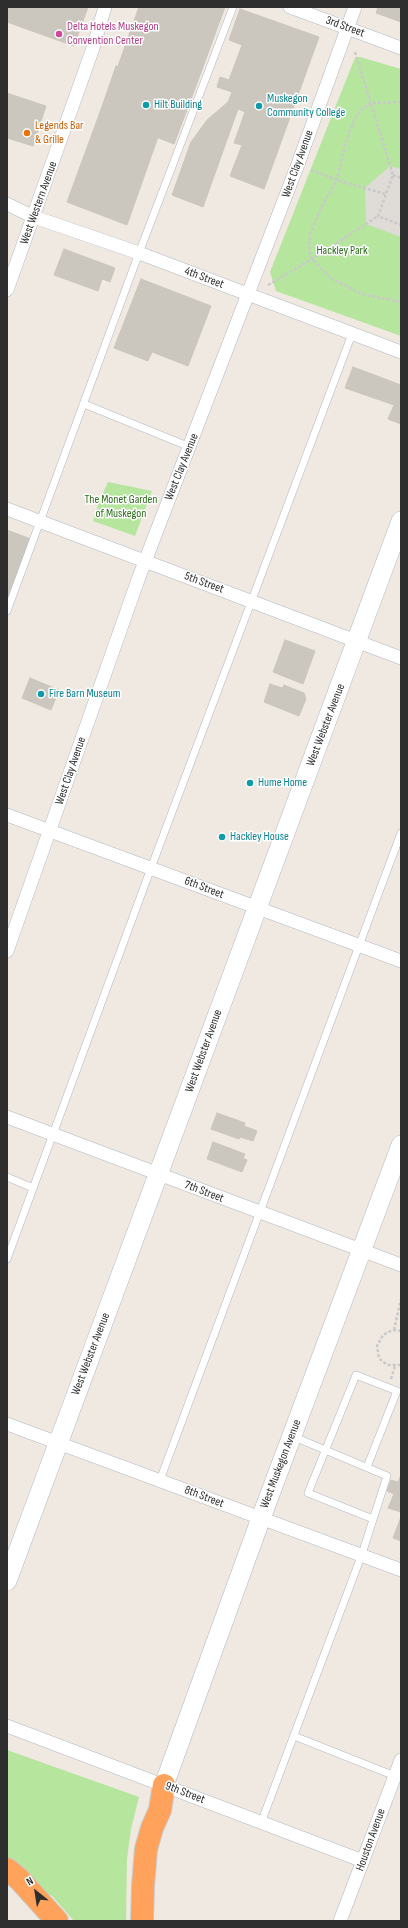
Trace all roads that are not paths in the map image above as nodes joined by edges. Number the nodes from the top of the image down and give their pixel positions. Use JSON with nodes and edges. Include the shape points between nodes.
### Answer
{"nodes":[{"id":1,"x":106,"y":7,"type":"edge"},
{"id":2,"x":115,"y":7,"type":"edge"},
{"id":3,"x":233,"y":7,"type":"edge"},
{"id":4,"x":290,"y":7,"type":"edge"},
{"id":5,"x":354,"y":7,"type":"edge"},
{"id":6,"x":347,"y":28,"type":"junction"},
{"id":7,"x":93,"y":48,"type":"junction"},
{"id":8,"x":401,"y":48,"type":"edge"},
{"id":9,"x":7,"y":204,"type":"edge"},
{"id":10,"x":34,"y":217,"type":"junction"},
{"id":11,"x":139,"y":253,"type":"junction"},
{"id":12,"x":7,"y":290,"type":"edge"},
{"id":13,"x":247,"y":295,"type":"junction"},
{"id":14,"x":352,"y":334,"type":"junction"},
{"id":15,"x":401,"y":352,"type":"edge"},
{"id":16,"x":84,"y":404,"type":"junction"},
{"id":17,"x":190,"y":447,"type":"junction"},
{"id":18,"x":7,"y":509,"type":"edge"},
{"id":19,"x":401,"y":521,"type":"edge"},
{"id":20,"x":40,"y":522,"type":"junction"},
{"id":21,"x":145,"y":561,"type":"junction"},
{"id":22,"x":251,"y":600,"type":"junction"},
{"id":23,"x":7,"y":611,"type":"edge"},
{"id":24,"x":357,"y":641,"type":"junction"},
{"id":25,"x":401,"y":658,"type":"edge"},
{"id":26,"x":7,"y":816,"type":"edge"},
{"id":27,"x":50,"y":832,"type":"junction"},
{"id":28,"x":401,"y":833,"type":"edge"},
{"id":29,"x":151,"y":868,"type":"junction"},
{"id":30,"x":257,"y":908,"type":"junction"},
{"id":31,"x":359,"y":946,"type":"junction"},
{"id":32,"x":7,"y":951,"type":"edge"},
{"id":33,"x":401,"y":961,"type":"edge"},
{"id":34,"x":7,"y":1117,"type":"edge"},
{"id":35,"x":53,"y":1135,"type":"junction"},
{"id":36,"x":401,"y":1145,"type":"edge"},
{"id":37,"x":158,"y":1175,"type":"junction"},
{"id":38,"x":7,"y":1177,"type":"edge"},
{"id":39,"x":34,"y":1188,"type":"junction"},
{"id":40,"x":260,"y":1213,"type":"junction"},
{"id":41,"x":361,"y":1251,"type":"junction"},
{"id":42,"x":7,"y":1259,"type":"edge"},
{"id":43,"x":401,"y":1265,"type":"edge"},
{"id":44,"x":7,"y":1424,"type":"edge"},
{"id":45,"x":292,"y":1436,"type":"junction"},
{"id":46,"x":58,"y":1442,"type":"junction"},
{"id":47,"x":326,"y":1450,"type":"junction"},
{"id":48,"x":367,"y":1467,"type":"junction"},
{"id":49,"x":160,"y":1480,"type":"junction"},
{"id":50,"x":261,"y":1518,"type":"junction"},
{"id":51,"x":373,"y":1519,"type":"junction"},
{"id":52,"x":362,"y":1554,"type":"junction"},
{"id":53,"x":401,"y":1570,"type":"edge"},
{"id":54,"x":7,"y":1581,"type":"edge"},
{"id":55,"x":7,"y":1726,"type":"edge"},
{"id":56,"x":294,"y":1736,"type":"junction"},
{"id":57,"x":401,"y":1760,"type":"edge"},
{"id":58,"x":395,"y":1776,"type":"junction"},
{"id":59,"x":164,"y":1785,"type":"junction"},
{"id":60,"x":261,"y":1823,"type":"junction"},
{"id":61,"x":363,"y":1861,"type":"junction"},
{"id":62,"x":13,"y":1874,"type":"edge"},
{"id":63,"x":57,"y":1921,"type":"edge"},
{"id":64,"x":142,"y":1921,"type":"edge"},
{"id":65,"x":340,"y":1921,"type":"edge"}],
"edges":[{"from":1,"to":7,"type":"street","name":"West Western Avenue"},
{"from":2,"to":7,"type":"street","name":"West Western Avenue"},
{"from":3,"to":11,"type":"lane"},
{"from":4,"to":6,"type":"street","name":"3rd Street"},
{"from":5,"to":6,"type":"street","name":"West Clay Avenue"},
{"from":6,"to":8,"type":"street","name":"3rd Street"},
{"from":6,"to":13,"type":"street","name":"West Clay Avenue"},
{"from":7,"to":10,"type":"street","name":"West Western Avenue"},
{"from":9,"to":10,"type":"street","name":"4th Street"},
{"from":10,"to":11,"type":"street","name":"4th Street"},
{"from":10,"to":12,"type":"street","name":"West Western Avenue"},
{"from":11,"to":13,"type":"street","name":"4th Street"},
{"from":11,"to":16,"type":"lane"},
{"from":13,"to":14,"type":"street","name":"4th Street"},
{"from":13,"to":17,"type":"street","name":"West Clay Avenue"},
{"from":14,"to":15,"type":"street","name":"4th Street"},
{"from":14,"to":22,"type":"lane"},
{"from":16,"to":17,"type":"lane"},
{"from":16,"to":20,"type":"lane"},
{"from":17,"to":21,"type":"street","name":"West Clay Avenue"},
{"from":18,"to":20,"type":"street","name":"5th Street"},
{"from":19,"to":24,"type":"main road","name":"West Webster Avenue"},
{"from":20,"to":21,"type":"street","name":"5th Street"},
{"from":20,"to":23,"type":"lane"},
{"from":21,"to":22,"type":"street","name":"5th Street"},
{"from":21,"to":27,"type":"street","name":"West Clay Avenue"},
{"from":22,"to":24,"type":"street","name":"5th Street"},
{"from":22,"to":29,"type":"lane"},
{"from":24,"to":25,"type":"street","name":"5th Street"},
{"from":24,"to":30,"type":"main road","name":"West Webster Avenue"},
{"from":26,"to":27,"type":"street","name":"6th Street"},
{"from":27,"to":29,"type":"street","name":"6th Street"},
{"from":27,"to":32,"type":"street","name":"West Clay Avenue"},
{"from":28,"to":31,"type":"lane"},
{"from":29,"to":30,"type":"street","name":"6th Street"},
{"from":29,"to":35,"type":"lane"},
{"from":30,"to":31,"type":"street","name":"6th Street"},
{"from":30,"to":37,"type":"main road","name":"West Webster Avenue"},
{"from":31,"to":33,"type":"street","name":"6th Street"},
{"from":31,"to":40,"type":"lane"},
{"from":34,"to":35,"type":"street","name":"7th Street"},
{"from":35,"to":37,"type":"street","name":"7th Street"},
{"from":35,"to":39,"type":"lane"},
{"from":36,"to":41,"type":"main road","name":"West Muskegon Avenue"},
{"from":37,"to":40,"type":"street","name":"7th Street"},
{"from":37,"to":46,"type":"main road","name":"West Webster Avenue"},
{"from":38,"to":39,"type":"lane"},
{"from":39,"to":42,"type":"lane"},
{"from":40,"to":41,"type":"street","name":"7th Street"},
{"from":40,"to":49,"type":"lane"},
{"from":41,"to":43,"type":"street","name":"7th Street"},
{"from":41,"to":45,"type":"main road","name":"West Muskegon Avenue"},
{"from":44,"to":46,"type":"street","name":"8th Street"},
{"from":45,"to":47,"type":"lane"},
{"from":45,"to":50,"type":"main road","name":"West Muskegon Avenue"},
{"from":46,"to":49,"type":"street","name":"8th Street"},
{"from":46,"to":54,"type":"main road","name":"West Webster Avenue"},
{"from":47,"to":48,"type":"lane"},
{"from":47,"to":48,"type":"lane","via":[[356,1375],[397,1391]]},
{"from":47,"to":51,"type":"lane","via":[[308,1493]]},
{"from":48,"to":51,"type":"lane","via":[[387,1476]]},
{"from":49,"to":50,"type":"street","name":"8th Street"},
{"from":50,"to":52,"type":"street","name":"8th Street"},
{"from":50,"to":59,"type":"main road","name":"West Muskegon Avenue"},
{"from":51,"to":52,"type":"lane"},
{"from":52,"to":53,"type":"street","name":"8th Street"},
{"from":52,"to":56,"type":"lane"},
{"from":55,"to":59,"type":"street","name":"9th Street"},
{"from":56,"to":58,"type":"lane"},
{"from":56,"to":60,"type":"lane"},
{"from":57,"to":58,"type":"street","name":"Houston Avenue"},
{"from":58,"to":61,"type":"street","name":"Houston Avenue"},
{"from":59,"to":60,"type":"street","name":"9th Street"},
{"from":59,"to":64,"type":"highway","via":[[160,1810],[146,1849]]},
{"from":60,"to":61,"type":"street","name":"9th Street"},
{"from":61,"to":65,"type":"street","name":"Houston Avenue"},
{"from":62,"to":63,"type":"highway"}]}
